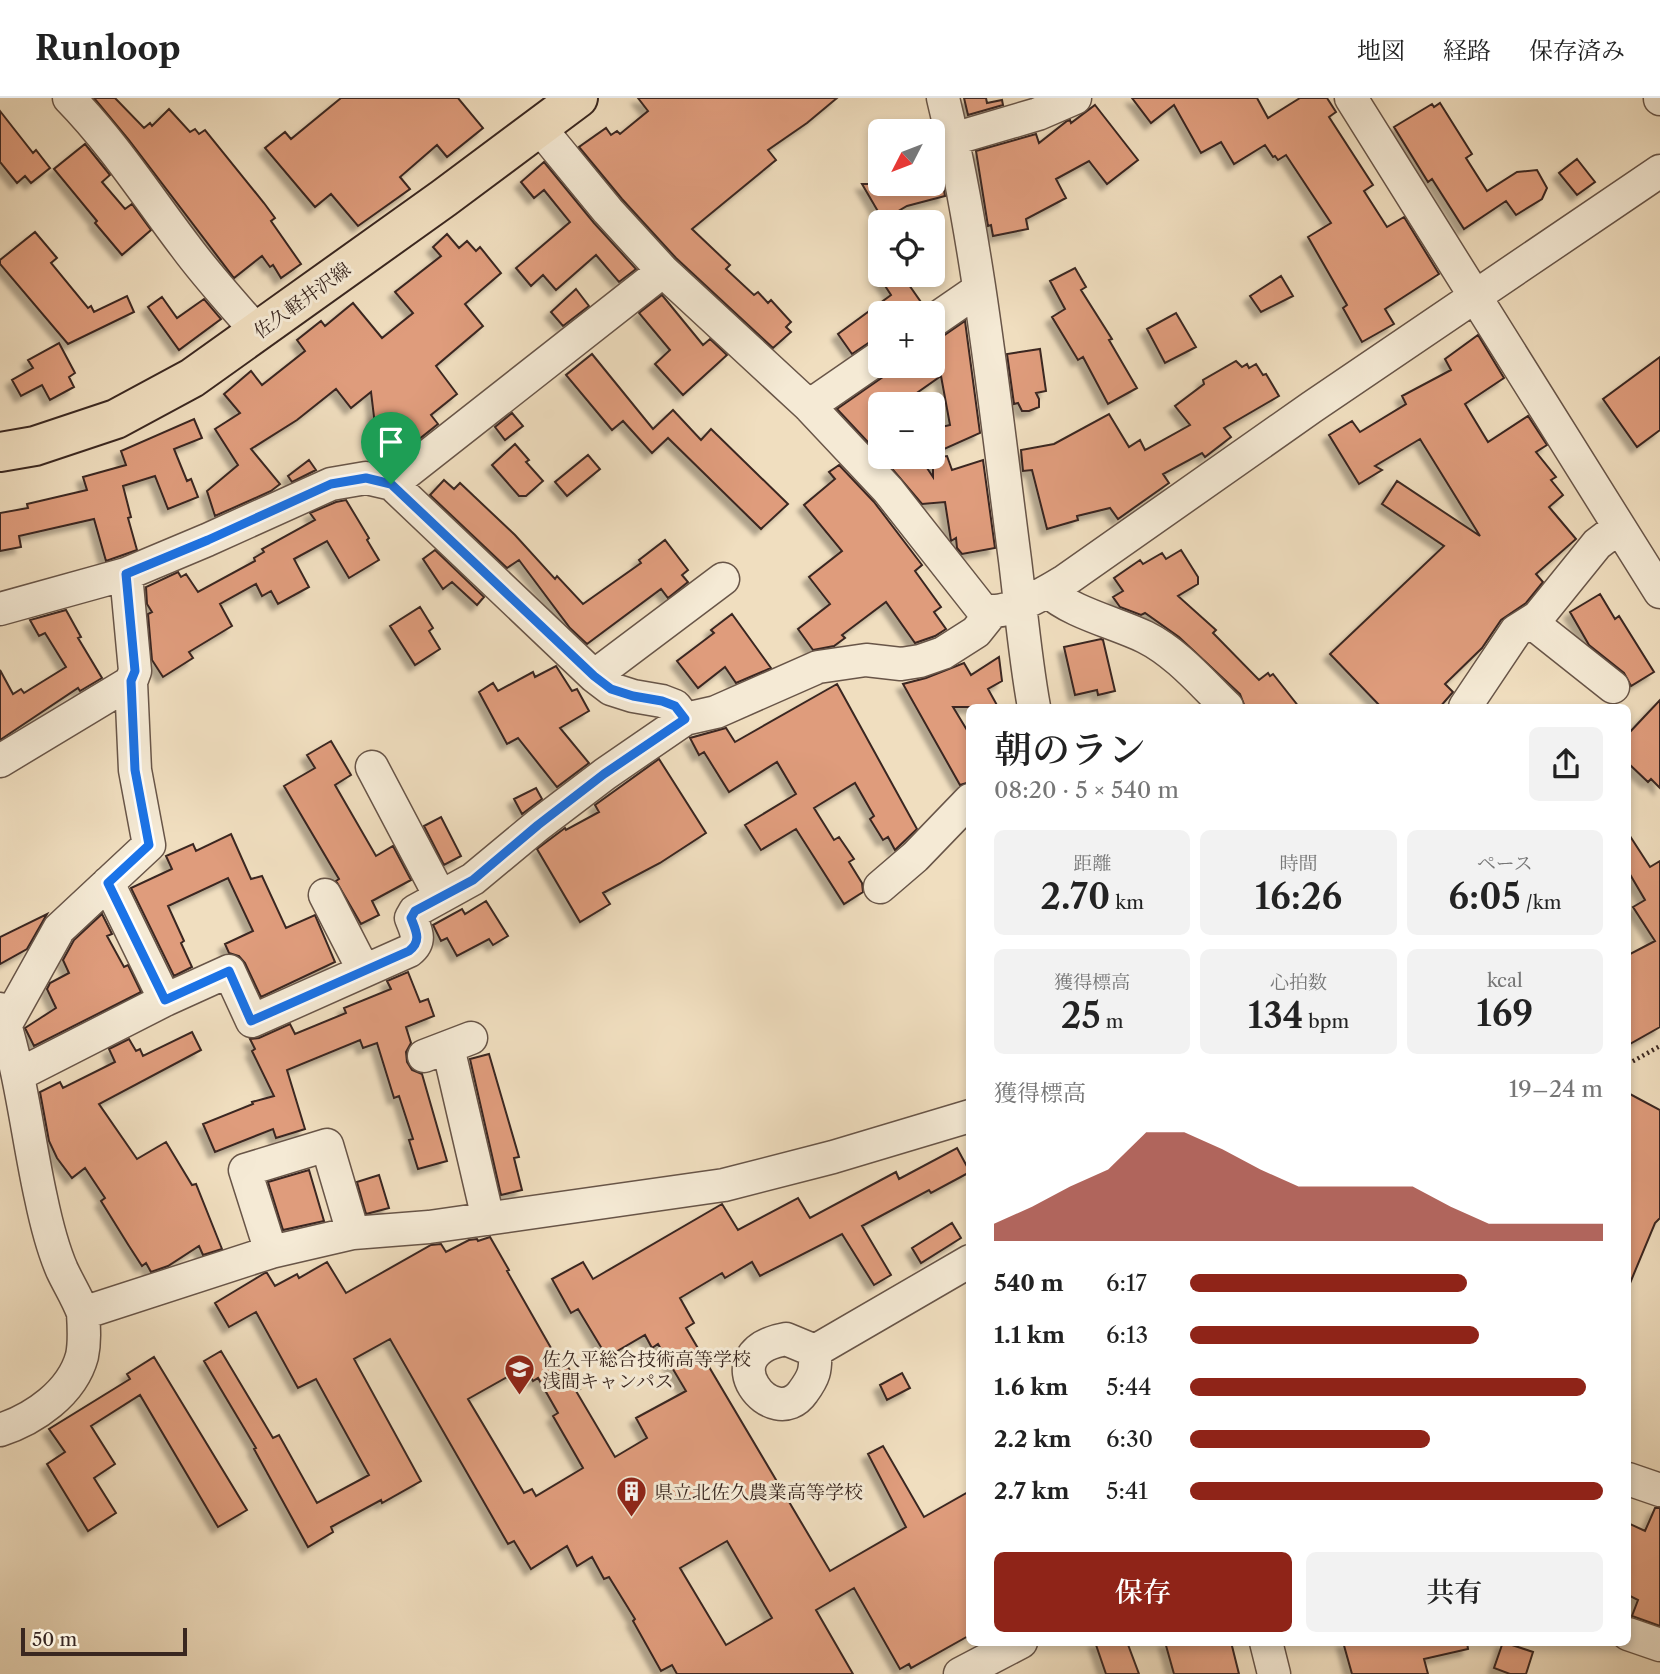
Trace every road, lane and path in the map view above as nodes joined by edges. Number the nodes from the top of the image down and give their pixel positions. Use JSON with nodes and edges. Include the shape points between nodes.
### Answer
{"nodes":[{"id":1,"x":69,"y":98,"type":"edge"},
{"id":2,"x":578,"y":98,"type":"edge"},
{"id":3,"x":943,"y":98,"type":"edge"},
{"id":4,"x":1075,"y":98,"type":"edge"},
{"id":5,"x":1351,"y":98,"type":"edge"},
{"id":6,"x":539,"y":127,"type":"junction"},
{"id":7,"x":953,"y":139,"type":"junction"},
{"id":8,"x":1660,"y":171,"type":"edge"},
{"id":9,"x":663,"y":271,"type":"junction"},
{"id":10,"x":978,"y":290,"type":"junction"},
{"id":11,"x":1475,"y":297,"type":"junction"},
{"id":12,"x":945,"y":313,"type":"edge"},
{"id":13,"x":258,"y":333,"type":"junction"},
{"id":14,"x":868,"y":365,"type":"edge"},
{"id":15,"x":810,"y":406,"type":"junction"},
{"id":16,"x":0,"y":452,"type":"edge"},
{"id":17,"x":391,"y":484,"type":"junction"},
{"id":18,"x":1618,"y":528,"type":"junction"},
{"id":19,"x":126,"y":574,"type":"junction"},
{"id":20,"x":723,"y":579,"type":"dead end"},
{"id":21,"x":1660,"y":592,"type":"edge"},
{"id":22,"x":1020,"y":602,"type":"junction"},
{"id":23,"x":0,"y":609,"type":"edge"},
{"id":24,"x":1531,"y":622,"type":"junction"},
{"id":25,"x":594,"y":676,"type":"junction"},
{"id":26,"x":131,"y":681,"type":"junction"},
{"id":27,"x":1613,"y":687,"type":"dead end"},
{"id":28,"x":1033,"y":704,"type":"edge"},
{"id":29,"x":1224,"y":704,"type":"edge"},
{"id":30,"x":1467,"y":704,"type":"edge"},
{"id":31,"x":685,"y":719,"type":"junction"},
{"id":32,"x":0,"y":761,"type":"edge"},
{"id":33,"x":372,"y":767,"type":"dead end"},
{"id":34,"x":966,"y":804,"type":"edge"},
{"id":35,"x":108,"y":883,"type":"junction"},
{"id":36,"x":880,"y":887,"type":"dead end"},
{"id":37,"x":325,"y":895,"type":"dead end"},
{"id":38,"x":440,"y":896,"type":"junction"},
{"id":39,"x":363,"y":971,"type":"junction"},
{"id":40,"x":165,"y":1000,"type":"junction"},
{"id":41,"x":2,"y":1021,"type":"edge"},
{"id":42,"x":1660,"y":1046,"type":"edge"},
{"id":43,"x":448,"y":1047,"type":"dead end"},
{"id":44,"x":1631,"y":1061,"type":"edge"},
{"id":45,"x":18,"y":1075,"type":"junction"},
{"id":46,"x":966,"y":1117,"type":"edge"},
{"id":47,"x":488,"y":1219,"type":"junction"},
{"id":48,"x":353,"y":1233,"type":"junction"},
{"id":49,"x":271,"y":1252,"type":"junction"},
{"id":50,"x":966,"y":1263,"type":"edge"},
{"id":51,"x":83,"y":1313,"type":"junction"},
{"id":52,"x":815,"y":1351,"type":"dead end"},
{"id":53,"x":0,"y":1430,"type":"edge"},
{"id":54,"x":1631,"y":1480,"type":"edge"},
{"id":55,"x":1660,"y":1490,"type":"edge"},
{"id":56,"x":1631,"y":1635,"type":"edge"},
{"id":57,"x":1660,"y":1645,"type":"edge"},
{"id":58,"x":1013,"y":1646,"type":"edge"},
{"id":59,"x":1267,"y":1646,"type":"edge"},
{"id":60,"x":960,"y":1674,"type":"edge"},
{"id":61,"x":1274,"y":1674,"type":"edge"}],
"edges":[{"from":1,"to":13,"type":"street","via":[[117,152],[187,249]]},
{"from":2,"to":6,"type":"main road","name":"佐久軽井沢線"},
{"from":3,"to":7,"type":"street"},
{"from":4,"to":7,"type":"street"},
{"from":5,"to":11,"type":"street"},
{"from":6,"to":9,"type":"street"},
{"from":6,"to":13,"type":"main road","name":"佐久軽井沢線"},
{"from":7,"to":10,"type":"street"},
{"from":8,"to":11,"type":"street"},
{"from":9,"to":15,"type":"street"},
{"from":9,"to":17,"type":"street"},
{"from":10,"to":12,"type":"street"},
{"from":10,"to":22,"type":"street"},
{"from":11,"to":18,"type":"street"},
{"from":11,"to":22,"type":"street"},
{"from":13,"to":16,"type":"main road","name":"佐久軽井沢線","via":[[117,419],[35,446]]},
{"from":14,"to":15,"type":"street"},
{"from":15,"to":22,"type":"street","via":[[888,490],[981,608]]},
{"from":17,"to":19,"type":"street","via":[[366,478],[331,484]]},
{"from":17,"to":25,"type":"street"},
{"from":18,"to":21,"type":"street"},
{"from":18,"to":24,"type":"street","via":[[1597,544]]},
{"from":19,"to":23,"type":"street"},
{"from":19,"to":26,"type":"street","via":[[135,671]]},
{"from":20,"to":25,"type":"street"},
{"from":22,"to":28,"type":"street"},
{"from":22,"to":29,"type":"street","via":[[1060,603],[1148,639],[1185,666]]},
{"from":22,"to":31,"type":"street","via":[[943,653],[901,664],[866,660],[818,667],[716,712]]},
{"from":24,"to":27,"type":"street"},
{"from":24,"to":30,"type":"street","via":[[1516,631]]},
{"from":25,"to":31,"type":"street","via":[[611,689],[675,706]]},
{"from":26,"to":32,"type":"street"},
{"from":26,"to":35,"type":"street","via":[[135,770],[149,845]]},
{"from":31,"to":38,"type":"street","via":[[604,774],[473,880]]},
{"from":33,"to":38,"type":"street"},
{"from":34,"to":36,"type":"street"},
{"from":35,"to":40,"type":"street"},
{"from":35,"to":41,"type":"street","via":[[59,929]]},
{"from":37,"to":39,"type":"street"},
{"from":38,"to":39,"type":"street","via":[[412,914],[418,937],[414,947]]},
{"from":39,"to":40,"type":"street","via":[[251,1021],[229,971]]},
{"from":40,"to":45,"type":"street"},
{"from":41,"to":45,"type":"street"},
{"from":42,"to":44,"type":"path"},
{"from":43,"to":47,"type":"street"},
{"from":45,"to":51,"type":"street","via":[[50,1236]]},
{"from":46,"to":47,"type":"street","via":[[724,1185]]},
{"from":47,"to":48,"type":"street"},
{"from":48,"to":49,"type":"street"},
{"from":48,"to":49,"type":"street","via":[[327,1145],[245,1170]]},
{"from":49,"to":51,"type":"street"},
{"from":50,"to":52,"type":"street"},
{"from":51,"to":53,"type":"street","via":[[81,1358],[65,1386],[31,1417]]},
{"from":54,"to":55,"type":"street"},
{"from":56,"to":57,"type":"street"},
{"from":58,"to":60,"type":"street"},
{"from":59,"to":61,"type":"street"}]}
